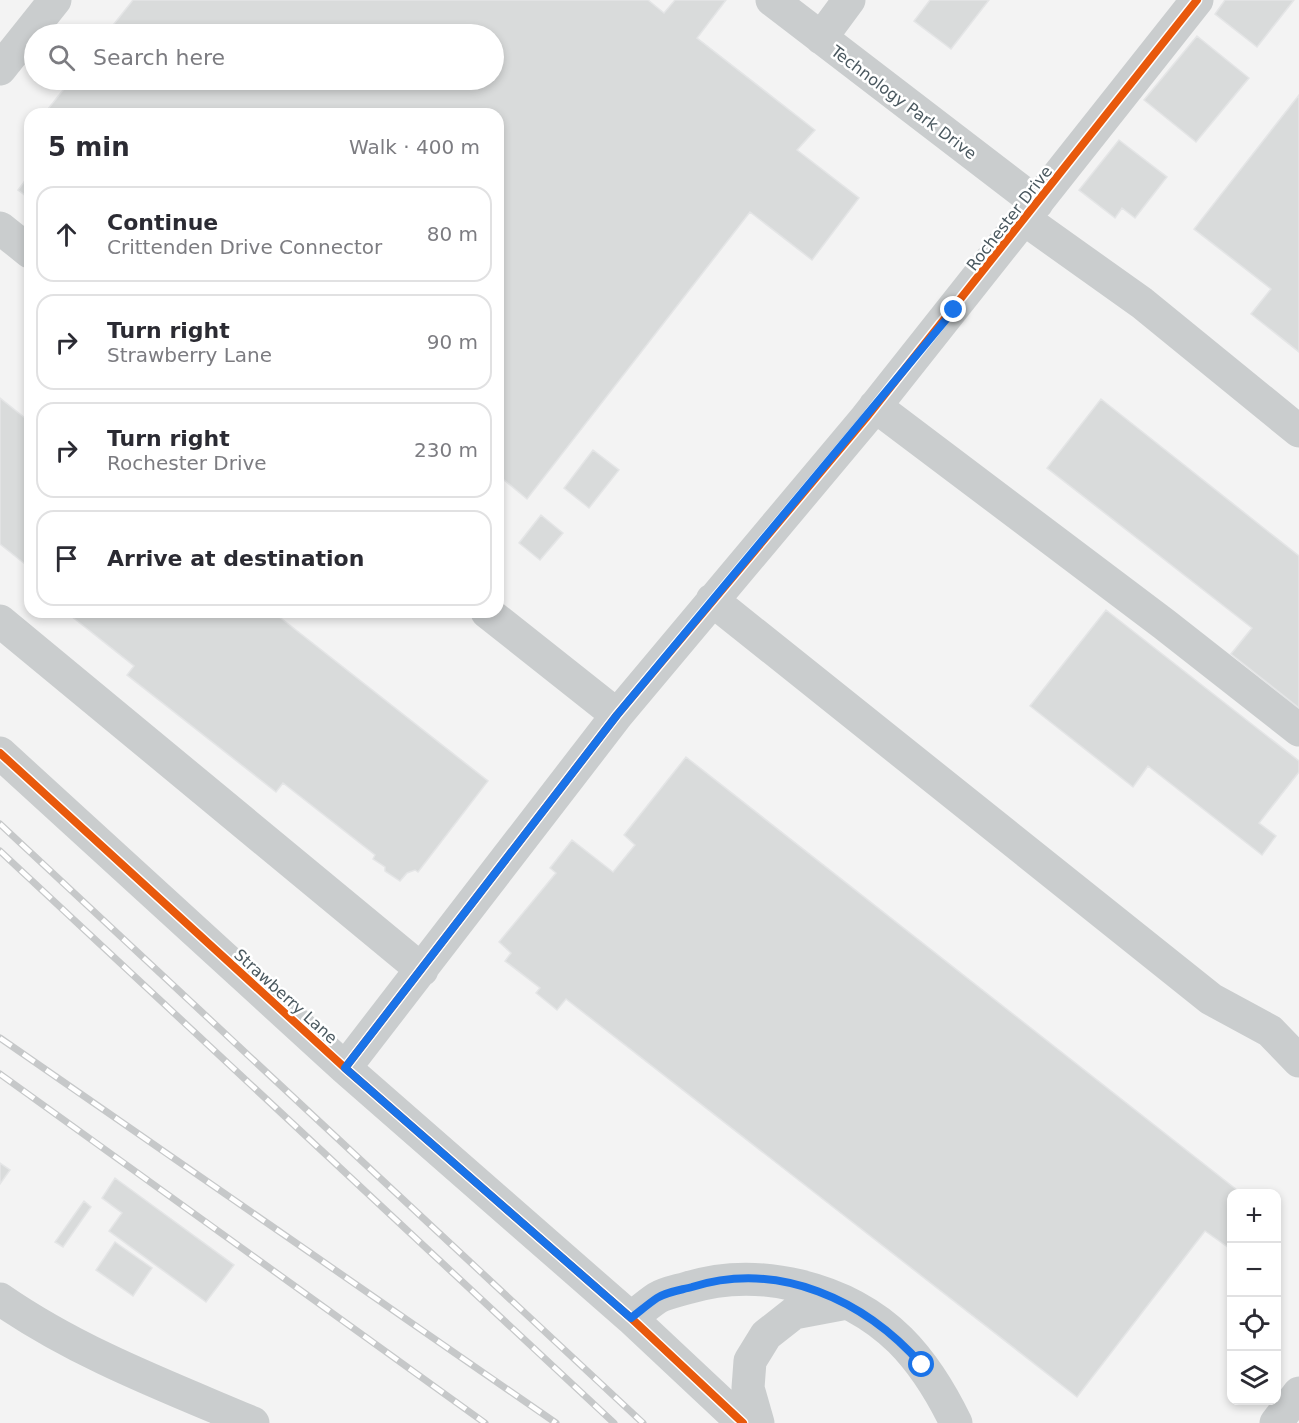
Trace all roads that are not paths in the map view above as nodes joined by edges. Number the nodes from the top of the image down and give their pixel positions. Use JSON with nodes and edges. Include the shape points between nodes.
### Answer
{"nodes":[{"id":1,"x":55,"y":0,"type":"edge"},
{"id":2,"x":772,"y":0,"type":"edge"},
{"id":3,"x":849,"y":0,"type":"edge"},
{"id":4,"x":1197,"y":0,"type":"edge"},
{"id":5,"x":36,"y":24,"type":"edge"},
{"id":6,"x":821,"y":38,"type":"junction"},
{"id":7,"x":24,"y":39,"type":"edge"},
{"id":8,"x":0,"y":69,"type":"edge"},
{"id":9,"x":1030,"y":211,"type":"junction"},
{"id":10,"x":0,"y":228,"type":"edge"},
{"id":11,"x":24,"y":247,"type":"edge"},
{"id":12,"x":875,"y":406,"type":"junction"},
{"id":13,"x":1299,"y":430,"type":"edge"},
{"id":14,"x":712,"y":600,"type":"junction"},
{"id":15,"x":494,"y":618,"type":"edge"},
{"id":16,"x":0,"y":621,"type":"edge"},
{"id":17,"x":617,"y":715,"type":"junction"},
{"id":18,"x":1299,"y":730,"type":"edge"},
{"id":19,"x":0,"y":753,"type":"edge"},
{"id":20,"x":422,"y":970,"type":"junction"},
{"id":21,"x":1299,"y":1061,"type":"edge"},
{"id":22,"x":345,"y":1068,"type":"junction"},
{"id":23,"x":0,"y":1299,"type":"edge"},
{"id":24,"x":847,"y":1303,"type":"junction"},
{"id":25,"x":631,"y":1318,"type":"junction"},
{"id":26,"x":1299,"y":1393,"type":"edge"},
{"id":27,"x":253,"y":1423,"type":"edge"},
{"id":28,"x":743,"y":1423,"type":"edge"},
{"id":29,"x":758,"y":1423,"type":"edge"},
{"id":30,"x":956,"y":1423,"type":"edge"},
{"id":31,"x":1276,"y":1423,"type":"edge"}],
"edges":[{"from":1,"to":5,"type":"street"},
{"from":2,"to":6,"type":"street","name":"Technology Park Drive"},
{"from":3,"to":6,"type":"street"},
{"from":4,"to":9,"type":"street","name":"Rochester Drive"},
{"from":6,"to":9,"type":"street","name":"Technology Park Drive"},
{"from":7,"to":8,"type":"street"},
{"from":9,"to":12,"type":"street","name":"Rochester Drive"},
{"from":9,"to":13,"type":"street","name":"Technology Park Drive"},
{"from":10,"to":11,"type":"street"},
{"from":12,"to":14,"type":"street","name":"Rochester Drive"},
{"from":12,"to":18,"type":"street"},
{"from":14,"to":17,"type":"street","name":"Rochester Drive"},
{"from":14,"to":21,"type":"street","via":[[1211,999],[1270,1031]]},
{"from":15,"to":17,"type":"street"},
{"from":16,"to":20,"type":"street"},
{"from":17,"to":20,"type":"street","name":"Rochester Drive"},
{"from":19,"to":22,"type":"street","name":"Strawberry Lane"},
{"from":20,"to":22,"type":"street","name":"Rochester Drive"},
{"from":22,"to":25,"type":"street","name":"Strawberry Lane"},
{"from":23,"to":27,"type":"street","via":[[42,1328],[104,1360]]},
{"from":24,"to":25,"type":"street","via":[[815,1290],[769,1280],[738,1279],[706,1282],[658,1297]]},
{"from":24,"to":29,"type":"street","via":[[794,1313],[766,1335],[750,1361],[748,1388]]},
{"from":24,"to":30,"type":"street","via":[[899,1339],[928,1373]]},
{"from":25,"to":28,"type":"street","name":"Strawberry Lane"},
{"from":26,"to":31,"type":"street"}]}
